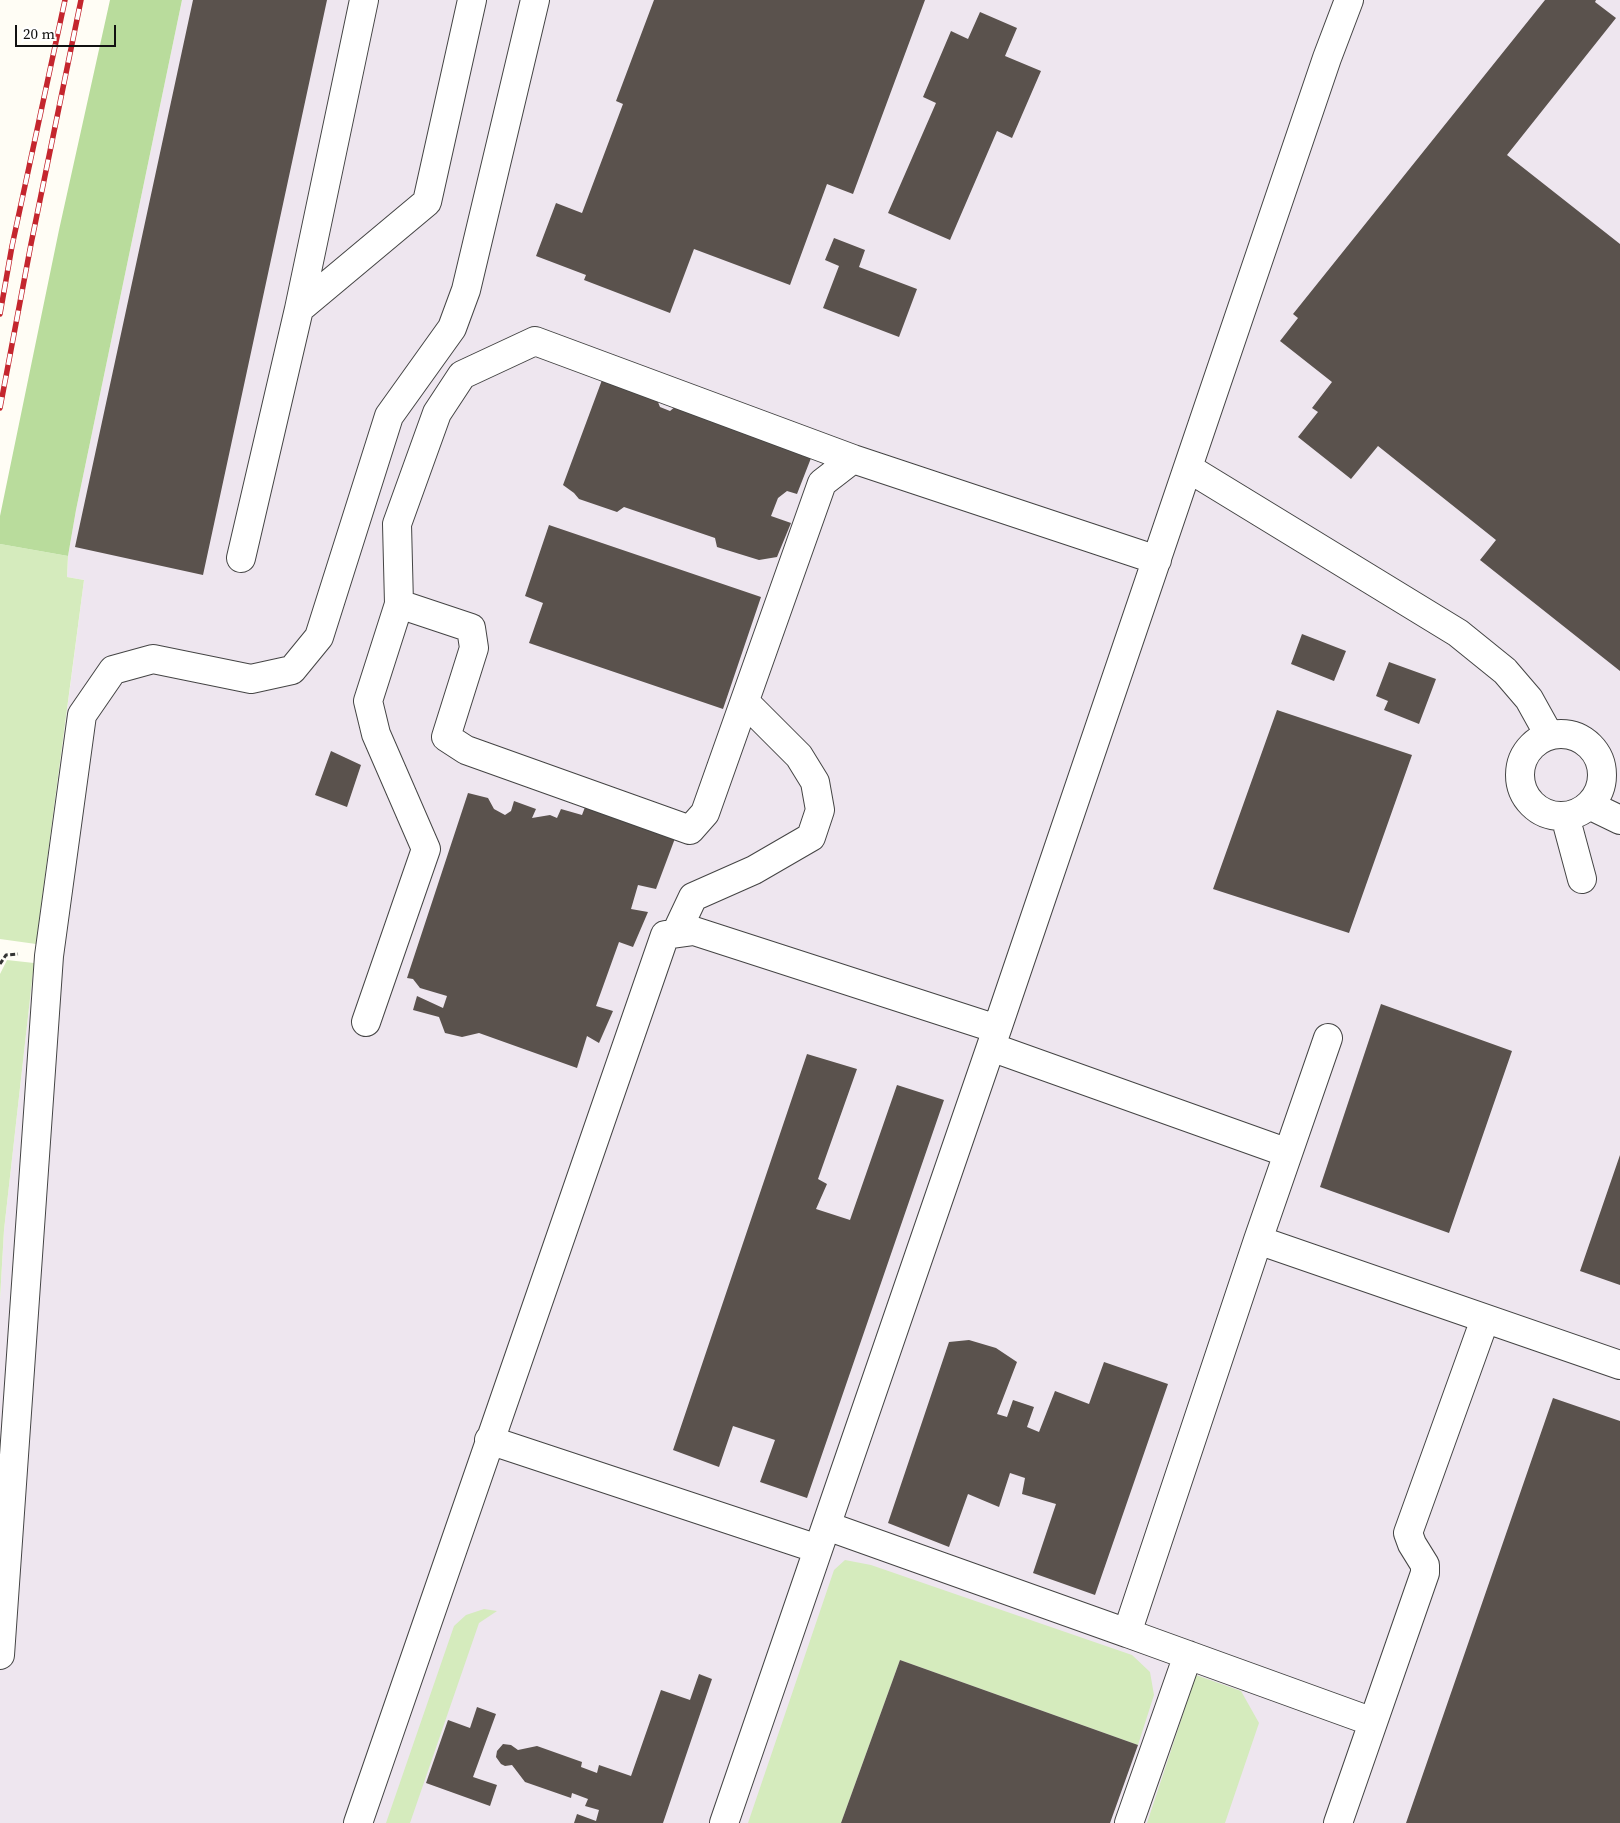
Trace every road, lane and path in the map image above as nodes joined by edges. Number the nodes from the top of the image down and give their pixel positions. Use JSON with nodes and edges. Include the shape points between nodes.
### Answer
{"nodes":[{"id":1,"x":364,"y":0,"type":"edge"},
{"id":2,"x":472,"y":0,"type":"edge"},
{"id":3,"x":535,"y":0,"type":"edge"},
{"id":4,"x":1349,"y":0,"type":"edge"},
{"id":5,"x":299,"y":309,"type":"junction"},
{"id":6,"x":853,"y":459,"type":"junction"},
{"id":7,"x":1188,"y":468,"type":"junction"},
{"id":8,"x":241,"y":558,"type":"dead end"},
{"id":9,"x":1157,"y":560,"type":"junction"},
{"id":10,"x":399,"y":604,"type":"junction"},
{"id":11,"x":745,"y":702,"type":"junction"},
{"id":12,"x":1549,"y":735,"type":"junction"},
{"id":13,"x":1577,"y":811,"type":"junction"},
{"id":14,"x":1620,"y":820,"type":"edge"},
{"id":15,"x":1582,"y":879,"type":"dead end"},
{"id":16,"x":676,"y":933,"type":"junction"},
{"id":17,"x":18,"y":954,"type":"dead end"},
{"id":18,"x":0,"y":964,"type":"edge"},
{"id":19,"x":366,"y":1022,"type":"dead end"},
{"id":20,"x":994,"y":1038,"type":"junction"},
{"id":21,"x":1328,"y":1038,"type":"dead end"},
{"id":22,"x":1288,"y":1153,"type":"junction"},
{"id":23,"x":1258,"y":1240,"type":"junction"},
{"id":24,"x":1485,"y":1319,"type":"junction"},
{"id":25,"x":1620,"y":1365,"type":"edge"},
{"id":26,"x":489,"y":1440,"type":"junction"},
{"id":27,"x":822,"y":1538,"type":"junction"},
{"id":28,"x":1127,"y":1633,"type":"junction"},
{"id":29,"x":0,"y":1655,"type":"edge"},
{"id":30,"x":1188,"y":1655,"type":"junction"},
{"id":31,"x":1373,"y":1722,"type":"junction"},
{"id":32,"x":358,"y":1823,"type":"edge"},
{"id":33,"x":724,"y":1823,"type":"edge"},
{"id":34,"x":1130,"y":1823,"type":"edge"},
{"id":35,"x":1338,"y":1823,"type":"edge"}],
"edges":[{"from":1,"to":5,"type":"lane"},
{"from":2,"to":5,"type":"lane","via":[[427,202]]},
{"from":3,"to":29,"type":"lane","via":[[466,290],[452,328],[389,416],[319,637],[292,670],[251,679],[153,659],[113,670],[82,715],[49,956]]},
{"from":4,"to":7,"type":"lane"},
{"from":5,"to":8,"type":"lane"},
{"from":6,"to":9,"type":"lane"},
{"from":6,"to":10,"type":"lane","via":[[535,341],[462,375],[437,413],[397,524]]},
{"from":6,"to":11,"type":"lane","via":[[822,483]]},
{"from":7,"to":9,"type":"lane"},
{"from":7,"to":12,"type":"lane","via":[[1458,633],[1505,671],[1529,699]]},
{"from":9,"to":20,"type":"lane"},
{"from":10,"to":11,"type":"lane","via":[[470,628],[474,648],[446,737],[466,750],[690,830],[706,814]]},
{"from":10,"to":19,"type":"lane","via":[[368,701],[376,734],[426,849]]},
{"from":11,"to":16,"type":"lane","via":[[799,756],[815,782],[820,810],[811,837],[754,870],[693,897]]},
{"from":12,"to":13,"type":"lane","via":[[1563,733],[1588,743],[1602,767],[1598,794]]},
{"from":12,"to":13,"type":"lane","via":[[1527,750],[1521,763],[1522,790],[1539,810],[1552,815]]},
{"from":13,"to":14,"type":"lane"},
{"from":13,"to":15,"type":"lane"},
{"from":16,"to":20,"type":"lane","via":[[694,931]]},
{"from":16,"to":26,"type":"lane","via":[[665,935]]},
{"from":17,"to":18,"type":"path","via":[[6,954]]},
{"from":20,"to":22,"type":"lane"},
{"from":20,"to":27,"type":"lane"},
{"from":21,"to":22,"type":"lane"},
{"from":22,"to":23,"type":"lane"},
{"from":23,"to":24,"type":"lane"},
{"from":23,"to":28,"type":"lane"},
{"from":24,"to":25,"type":"lane"},
{"from":24,"to":31,"type":"lane","via":[[1408,1533],[1425,1565],[1425,1573]]},
{"from":26,"to":27,"type":"lane"},
{"from":26,"to":32,"type":"lane"},
{"from":27,"to":28,"type":"lane"},
{"from":27,"to":33,"type":"lane"},
{"from":28,"to":30,"type":"lane"},
{"from":30,"to":31,"type":"lane"},
{"from":30,"to":34,"type":"lane"},
{"from":31,"to":35,"type":"lane"}]}
